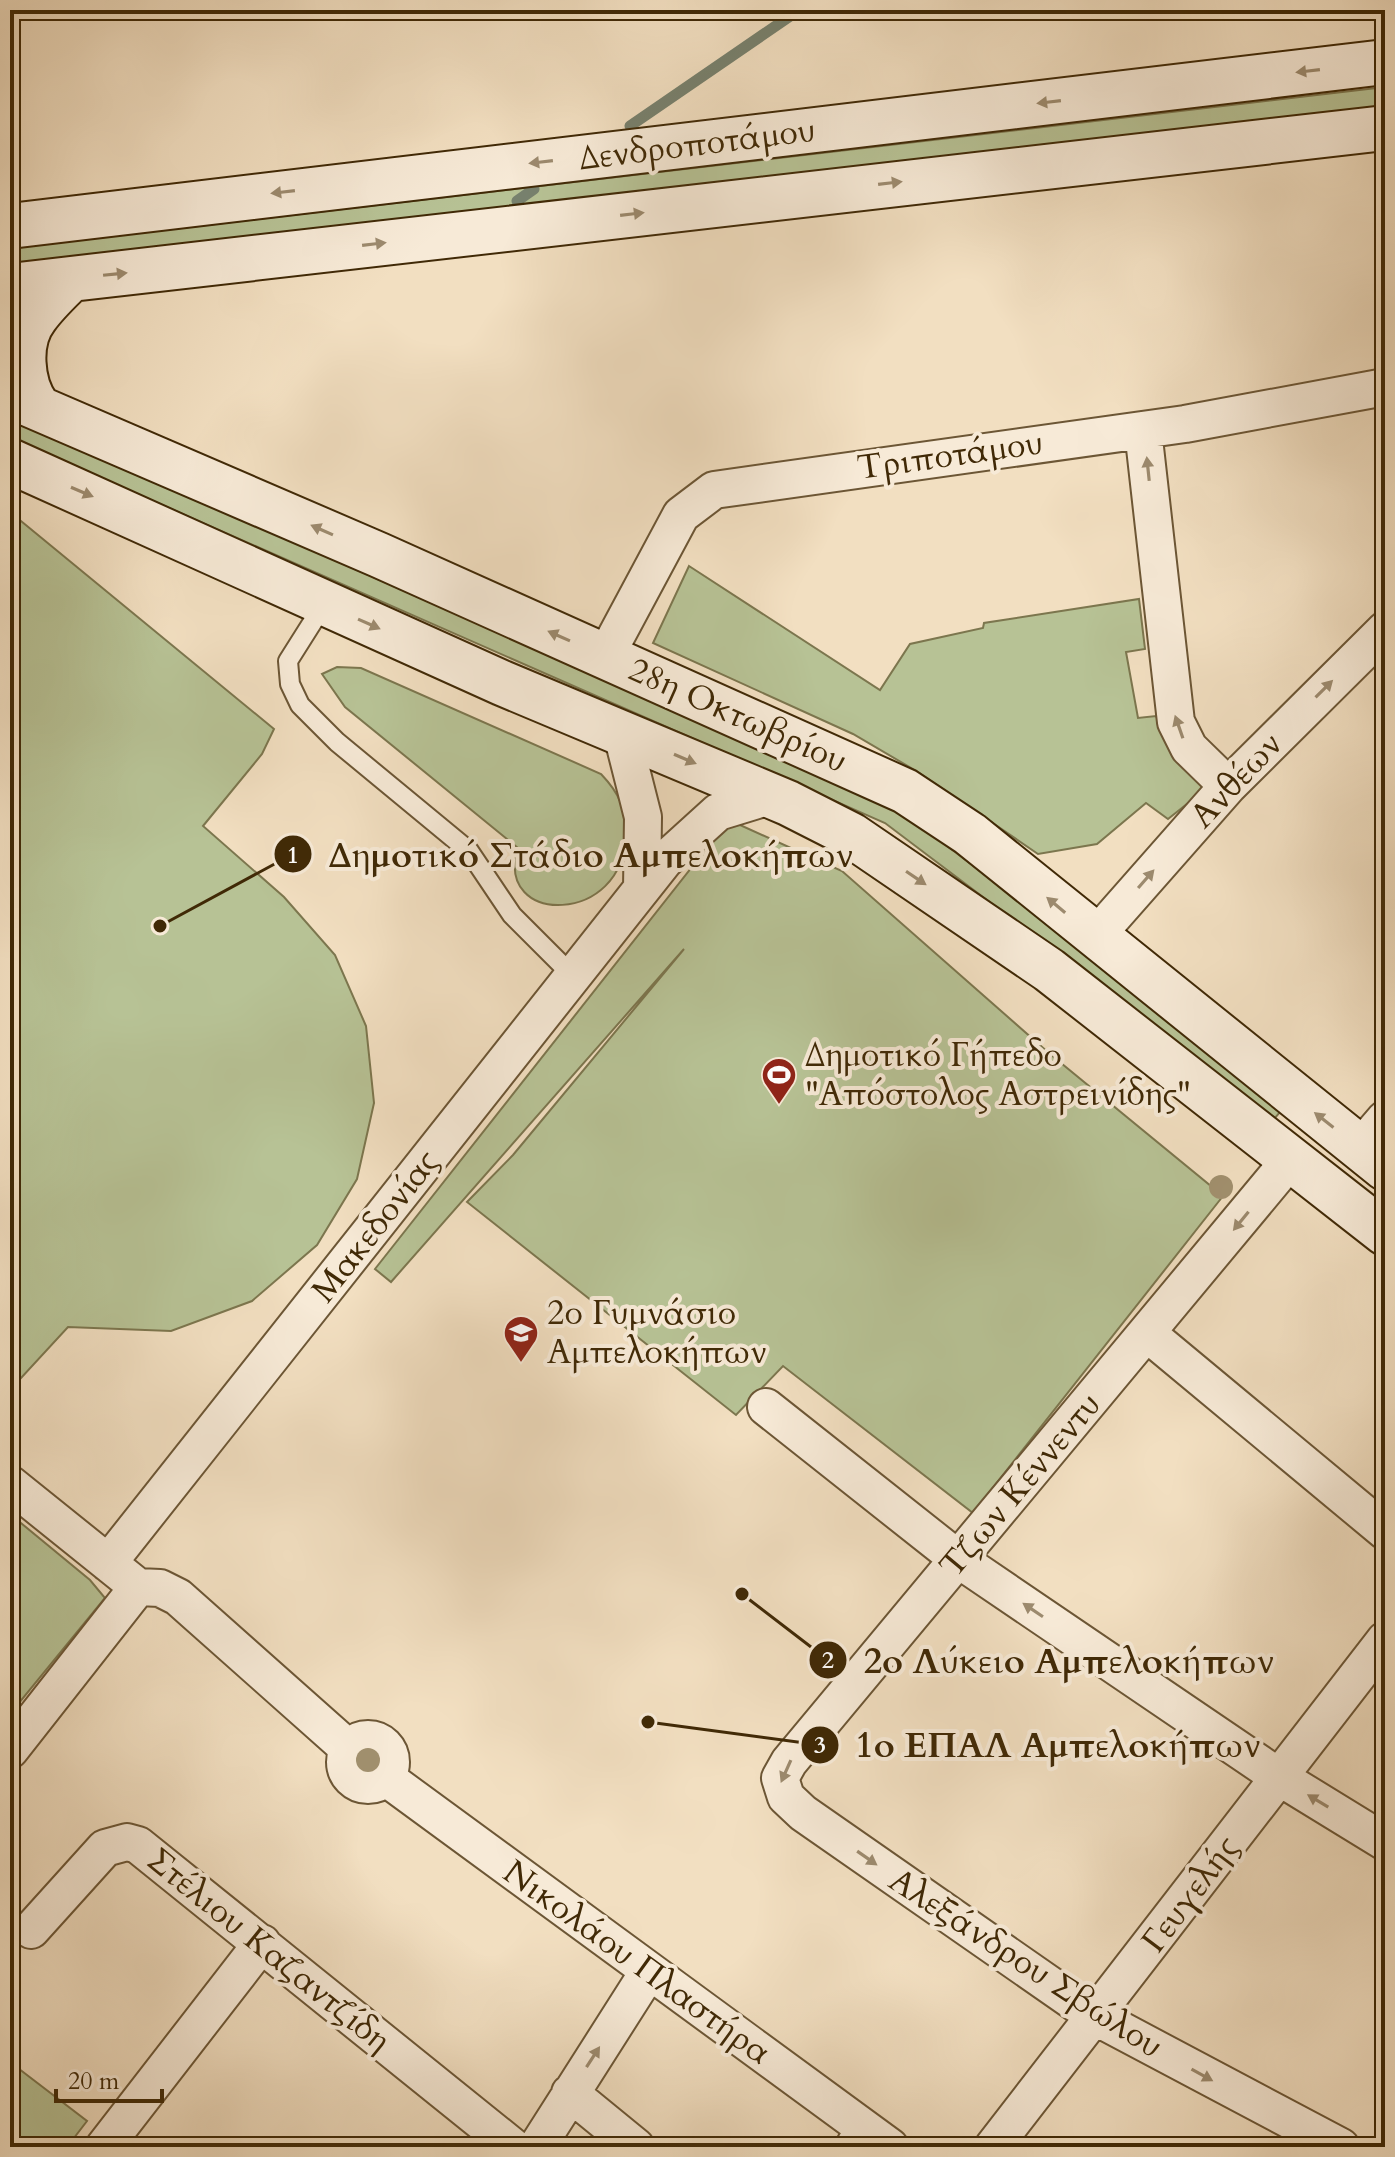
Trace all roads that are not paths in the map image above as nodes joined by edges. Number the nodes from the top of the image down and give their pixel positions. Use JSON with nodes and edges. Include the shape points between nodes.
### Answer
{"nodes":[{"id":1,"x":1385,"y":62,"type":"edge"},
{"id":2,"x":1385,"y":128,"type":"edge"},
{"id":3,"x":10,"y":226,"type":"edge"},
{"id":4,"x":71,"y":279,"type":"junction"},
{"id":5,"x":10,"y":286,"type":"edge"},
{"id":6,"x":1385,"y":387,"type":"edge"},
{"id":7,"x":24,"y":402,"type":"edge"},
{"id":8,"x":1143,"y":430,"type":"junction"},
{"id":9,"x":10,"y":461,"type":"edge"},
{"id":10,"x":324,"y":604,"type":"junction"},
{"id":11,"x":1385,"y":630,"type":"edge"},
{"id":12,"x":605,"y":657,"type":"junction"},
{"id":13,"x":622,"y":734,"type":"junction"},
{"id":14,"x":1228,"y":786,"type":"junction"},
{"id":15,"x":770,"y":796,"type":"junction"},
{"id":16,"x":642,"y":889,"type":"junction"},
{"id":17,"x":1095,"y":937,"type":"junction"},
{"id":18,"x":573,"y":976,"type":"junction"},
{"id":19,"x":1377,"y":1145,"type":"edge"},
{"id":20,"x":1290,"y":1160,"type":"junction"},
{"id":21,"x":1385,"y":1233,"type":"edge"},
{"id":22,"x":1148,"y":1334,"type":"junction"},
{"id":23,"x":766,"y":1407,"type":"dead end"},
{"id":24,"x":10,"y":1484,"type":"edge"},
{"id":25,"x":1385,"y":1531,"type":"edge"},
{"id":26,"x":958,"y":1559,"type":"junction"},
{"id":27,"x":108,"y":1563,"type":"junction"},
{"id":28,"x":138,"y":1587,"type":"junction"},
{"id":29,"x":1385,"y":1640,"type":"edge"},
{"id":30,"x":10,"y":1750,"type":"edge"},
{"id":31,"x":1279,"y":1777,"type":"junction"},
{"id":32,"x":803,"y":1813,"type":"joint"},
{"id":33,"x":1385,"y":1842,"type":"edge"},
{"id":34,"x":31,"y":1930,"type":"dead end"},
{"id":35,"x":262,"y":1943,"type":"junction"},
{"id":36,"x":649,"y":1971,"type":"junction"},
{"id":37,"x":1096,"y":2017,"type":"junction"},
{"id":38,"x":570,"y":2093,"type":"junction"},
{"id":39,"x":854,"y":2136,"type":"edge"},
{"id":40,"x":104,"y":2147,"type":"edge"},
{"id":41,"x":513,"y":2147,"type":"edge"},
{"id":42,"x":537,"y":2147,"type":"edge"},
{"id":43,"x":636,"y":2147,"type":"edge"},
{"id":44,"x":890,"y":2147,"type":"edge"},
{"id":45,"x":993,"y":2147,"type":"edge"},
{"id":46,"x":1341,"y":2147,"type":"edge"}],
"edges":[{"from":1,"to":3,"type":"main road","name":"Δενδροποτάμου","one_way":true},
{"from":4,"to":2,"type":"main road","name":"Δενδροποτάμου","one_way":true},
{"from":4,"to":5,"type":"main road","name":"Δενδροποτάμου"},
{"from":4,"to":7,"type":"main road","via":[[34,319],[25,348],[30,396]]},
{"from":6,"to":8,"type":"street","name":"Τριποτάμου"},
{"from":12,"to":7,"type":"main road","name":"28η Οκτωβρίου","one_way":true},
{"from":8,"to":12,"type":"street","name":"Τριποτάμου","via":[[714,490],[681,515]]},
{"from":14,"to":8,"type":"street","one_way":true,"via":[[1189,748],[1176,722]]},
{"from":9,"to":10,"type":"main road","name":"28η Οκτωβρίου","one_way":true},
{"from":10,"to":13,"type":"main road","name":"28η Οκτωβρίου","one_way":true},
{"from":10,"to":18,"type":"lane","via":[[290,652],[290,684],[300,705],[469,851],[512,915]]},
{"from":14,"to":11,"type":"street","name":"Ανθέων","one_way":true},
{"from":17,"to":12,"type":"main road","name":"28η Οκτωβρίου","one_way":true,"via":[[970,834],[905,791]]},
{"from":13,"to":15,"type":"main road","name":"28η Οκτωβρίου","one_way":true},
{"from":13,"to":16,"type":"street","via":[[643,817]]},
{"from":17,"to":14,"type":"street","name":"Ανθέων","one_way":true},
{"from":15,"to":16,"type":"street","name":"Μακεδονίας","via":[[708,819]]},
{"from":15,"to":20,"type":"main road","name":"28η Οκτωβρίου","one_way":true,"via":[[851,835],[1020,949]]},
{"from":16,"to":18,"type":"street","name":"Μακεδονίας"},
{"from":19,"to":17,"type":"main road","name":"28η Οκτωβρίου","one_way":true},
{"from":18,"to":27,"type":"street","name":"Μακεδονίας"},
{"from":20,"to":21,"type":"main road","name":"28η Οκτωβρίου"},
{"from":20,"to":22,"type":"street","name":"Τζων Κέννεντυ","one_way":true},
{"from":22,"to":25,"type":"street"},
{"from":22,"to":26,"type":"street","name":"Τζων Κέννεντυ"},
{"from":23,"to":26,"type":"street"},
{"from":24,"to":27,"type":"street","name":"Νικολάου Πλαστήρα"},
{"from":31,"to":26,"type":"street","one_way":true},
{"from":26,"to":32,"type":"street","name":"Τζων Κέννεντυ","one_way":true,"via":[[784,1769],[781,1786]]},
{"from":27,"to":28,"type":"street","name":"Νικολάου Πλαστήρα"},
{"from":28,"to":30,"type":"street"},
{"from":28,"to":36,"type":"street","name":"Νικολάου Πλαστήρα","via":[[173,1593],[349,1749],[363,1739],[379,1742],[390,1753],[385,1777]]},
{"from":29,"to":31,"type":"street","name":"Γευγελής"},
{"from":33,"to":31,"type":"street","one_way":true},
{"from":31,"to":37,"type":"street","name":"Γευγελής"},
{"from":32,"to":37,"type":"street","name":"Αλεξάνδρου Σβώλου","one_way":true},
{"from":34,"to":35,"type":"street","name":"Στέλιου Καζαντζίδη","via":[[96,1855],[127,1842],[148,1851]]},
{"from":35,"to":40,"type":"street"},
{"from":35,"to":41,"type":"street","name":"Στέλιου Καζαντζίδη"},
{"from":38,"to":36,"type":"street","one_way":true},
{"from":36,"to":39,"type":"street","name":"Νικολάου Πλαστήρα"},
{"from":37,"to":45,"type":"street","name":"Γευγελής"},
{"from":37,"to":46,"type":"street","name":"Αλεξάνδρου Σβώλου","one_way":true},
{"from":38,"to":42,"type":"street"},
{"from":38,"to":43,"type":"street"},
{"from":39,"to":44,"type":"street","name":"Νικολάου Πλαστήρα"}]}
